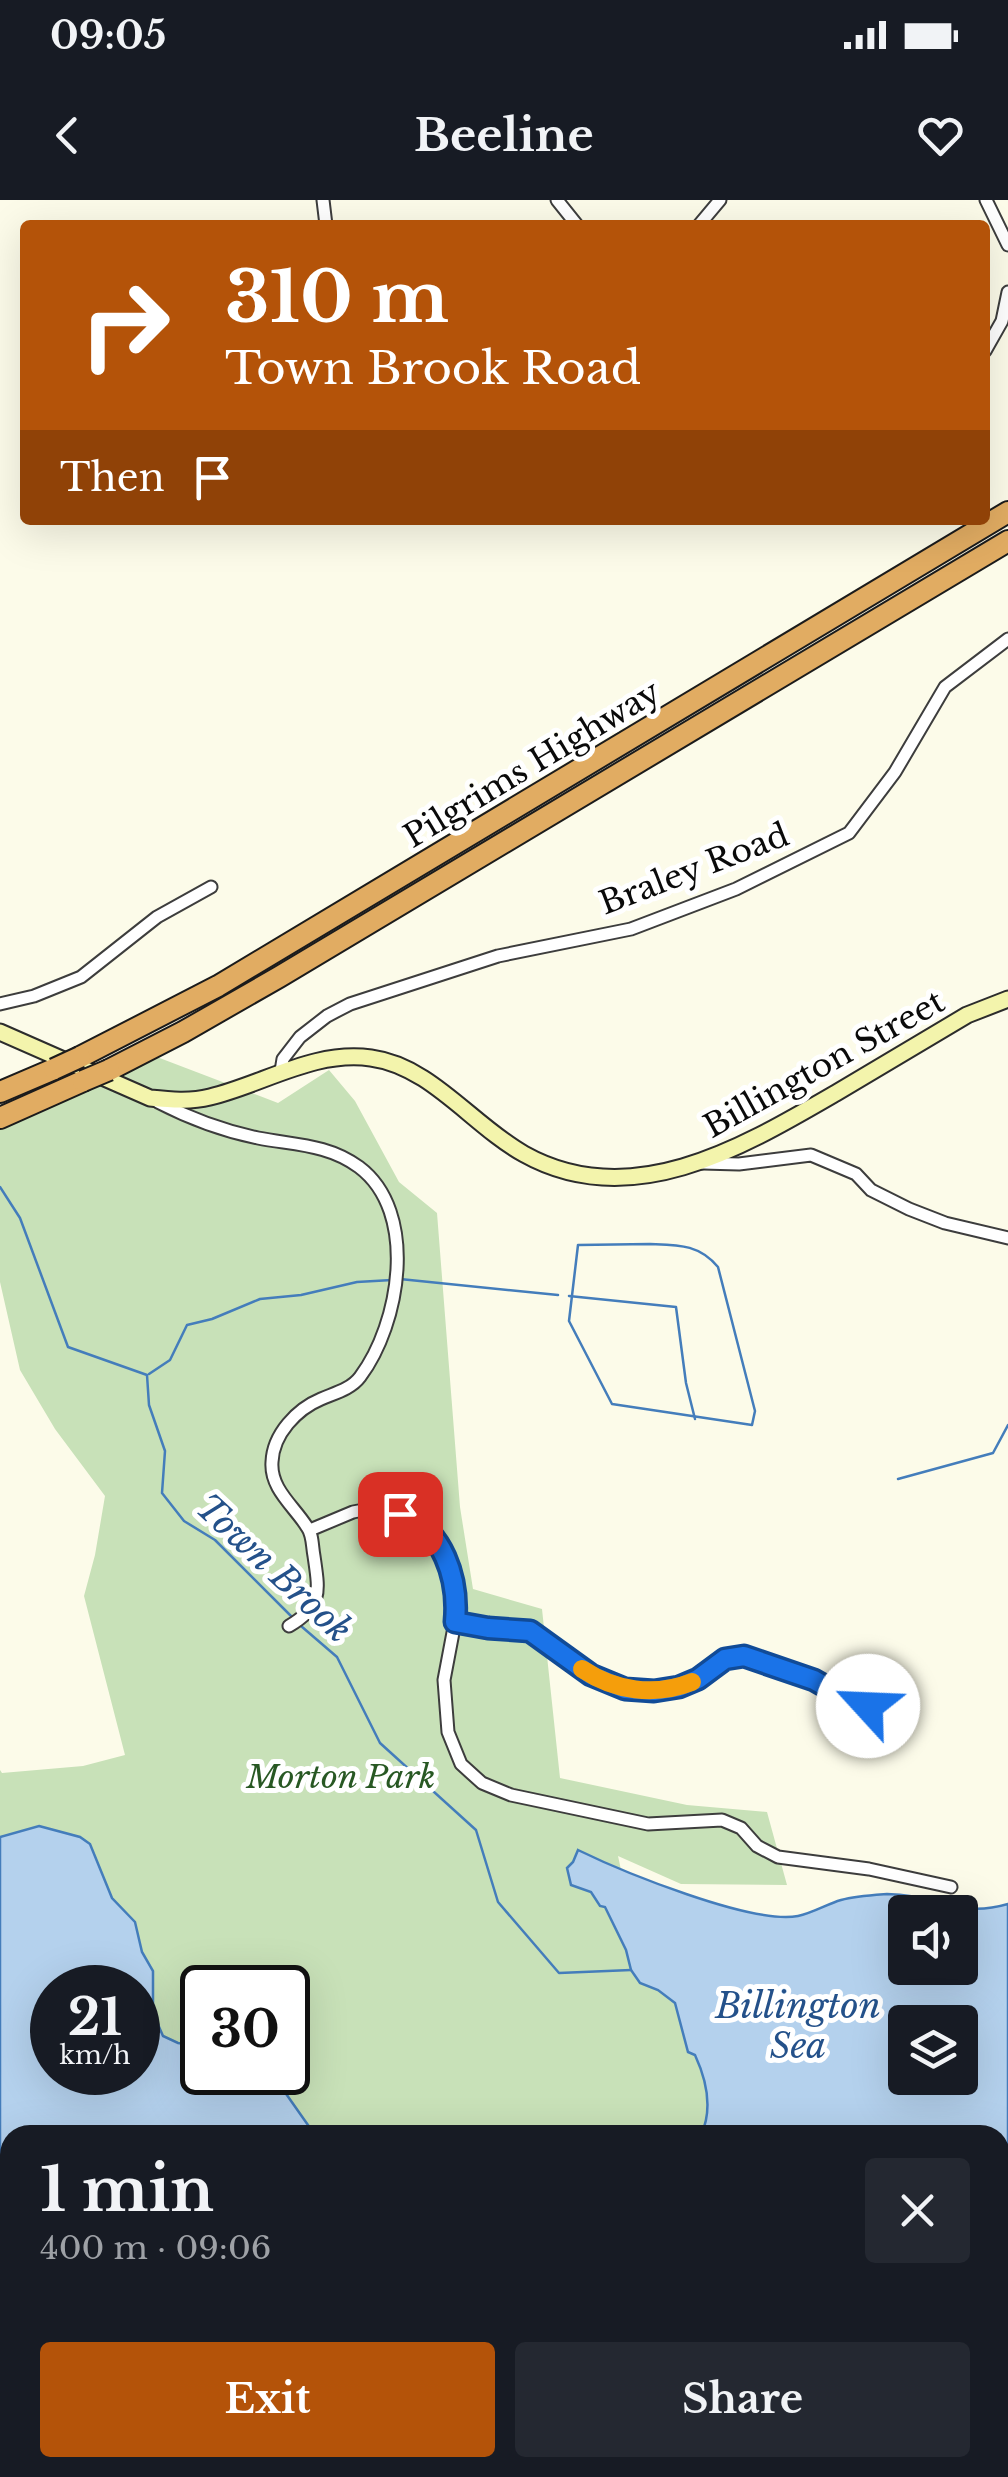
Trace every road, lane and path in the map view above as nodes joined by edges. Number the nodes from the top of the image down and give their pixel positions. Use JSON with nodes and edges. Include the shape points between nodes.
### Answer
{"nodes":[{"id":1,"x":556,"y":200,"type":"edge"},
{"id":2,"x":720,"y":200,"type":"edge"},
{"id":3,"x":986,"y":200,"type":"edge"},
{"id":4,"x":573,"y":220,"type":"edge"},
{"id":5,"x":702,"y":220,"type":"edge"},
{"id":6,"x":1008,"y":245,"type":"edge"},
{"id":7,"x":1008,"y":292,"type":"edge"},
{"id":8,"x":990,"y":341,"type":"edge"},
{"id":9,"x":987,"y":525,"type":"edge"},
{"id":10,"x":1008,"y":541,"type":"edge"},
{"id":11,"x":1008,"y":639,"type":"edge"},
{"id":12,"x":211,"y":887,"type":"dead end"},
{"id":13,"x":1008,"y":999,"type":"edge"},
{"id":14,"x":0,"y":1004,"type":"edge"},
{"id":15,"x":0,"y":1032,"type":"edge"},
{"id":16,"x":281,"y":1071,"type":"junction"},
{"id":17,"x":0,"y":1092,"type":"edge"},
{"id":18,"x":150,"y":1098,"type":"junction"},
{"id":19,"x":0,"y":1118,"type":"edge"},
{"id":20,"x":700,"y":1163,"type":"junction"},
{"id":21,"x":1008,"y":1238,"type":"edge"},
{"id":22,"x":310,"y":1530,"type":"junction"},
{"id":23,"x":455,"y":1622,"type":"junction"},
{"id":24,"x":289,"y":1626,"type":"dead end"},
{"id":25,"x":868,"y":1706,"type":"dead end"},
{"id":26,"x":951,"y":1887,"type":"dead end"}],
"edges":[{"from":1,"to":4,"type":"street"},
{"from":2,"to":5,"type":"street"},
{"from":3,"to":6,"type":"street"},
{"from":7,"to":8,"type":"street"},
{"from":9,"to":17,"type":"highway","name":"Pilgrims Highway","bridge":true,"via":[[218,986]]},
{"from":10,"to":19,"type":"highway","name":"Pilgrims Highway","bridge":true,"via":[[183,1032]]},
{"from":11,"to":16,"type":"street","name":"Braley Road","via":[[945,687],[895,772],[849,832],[736,889],[631,929],[498,956],[350,1004],[300,1037],[282,1058]]},
{"from":12,"to":14,"type":"street","via":[[157,917],[81,976]]},
{"from":13,"to":20,"type":"street","name":"Billington Street","via":[[967,1015],[771,1131]]},
{"from":15,"to":18,"type":"street","name":"Billington Street"},
{"from":16,"to":18,"type":"street","name":"Billington Street","via":[[212,1096]]},
{"from":16,"to":20,"type":"street","name":"Billington Street","via":[[354,1057],[391,1062],[429,1082],[513,1147],[562,1170],[631,1176]]},
{"from":18,"to":22,"type":"street","via":[[246,1135],[316,1146],[361,1169],[386,1205],[398,1274],[384,1329],[361,1376],[308,1406],[276,1443],[276,1484]]},
{"from":20,"to":21,"type":"street","via":[[811,1155],[910,1209]]},
{"from":22,"to":23,"type":"street","via":[[369,1509],[419,1522],[451,1572]]},
{"from":22,"to":24,"type":"street","via":[[319,1584],[314,1604]]},
{"from":23,"to":25,"type":"street","via":[[530,1631],[591,1675],[625,1689],[679,1687],[725,1659],[744,1656]]},
{"from":23,"to":26,"type":"street","via":[[444,1680],[448,1732],[466,1770],[491,1788],[648,1824],[722,1820],[778,1857]]}]}
